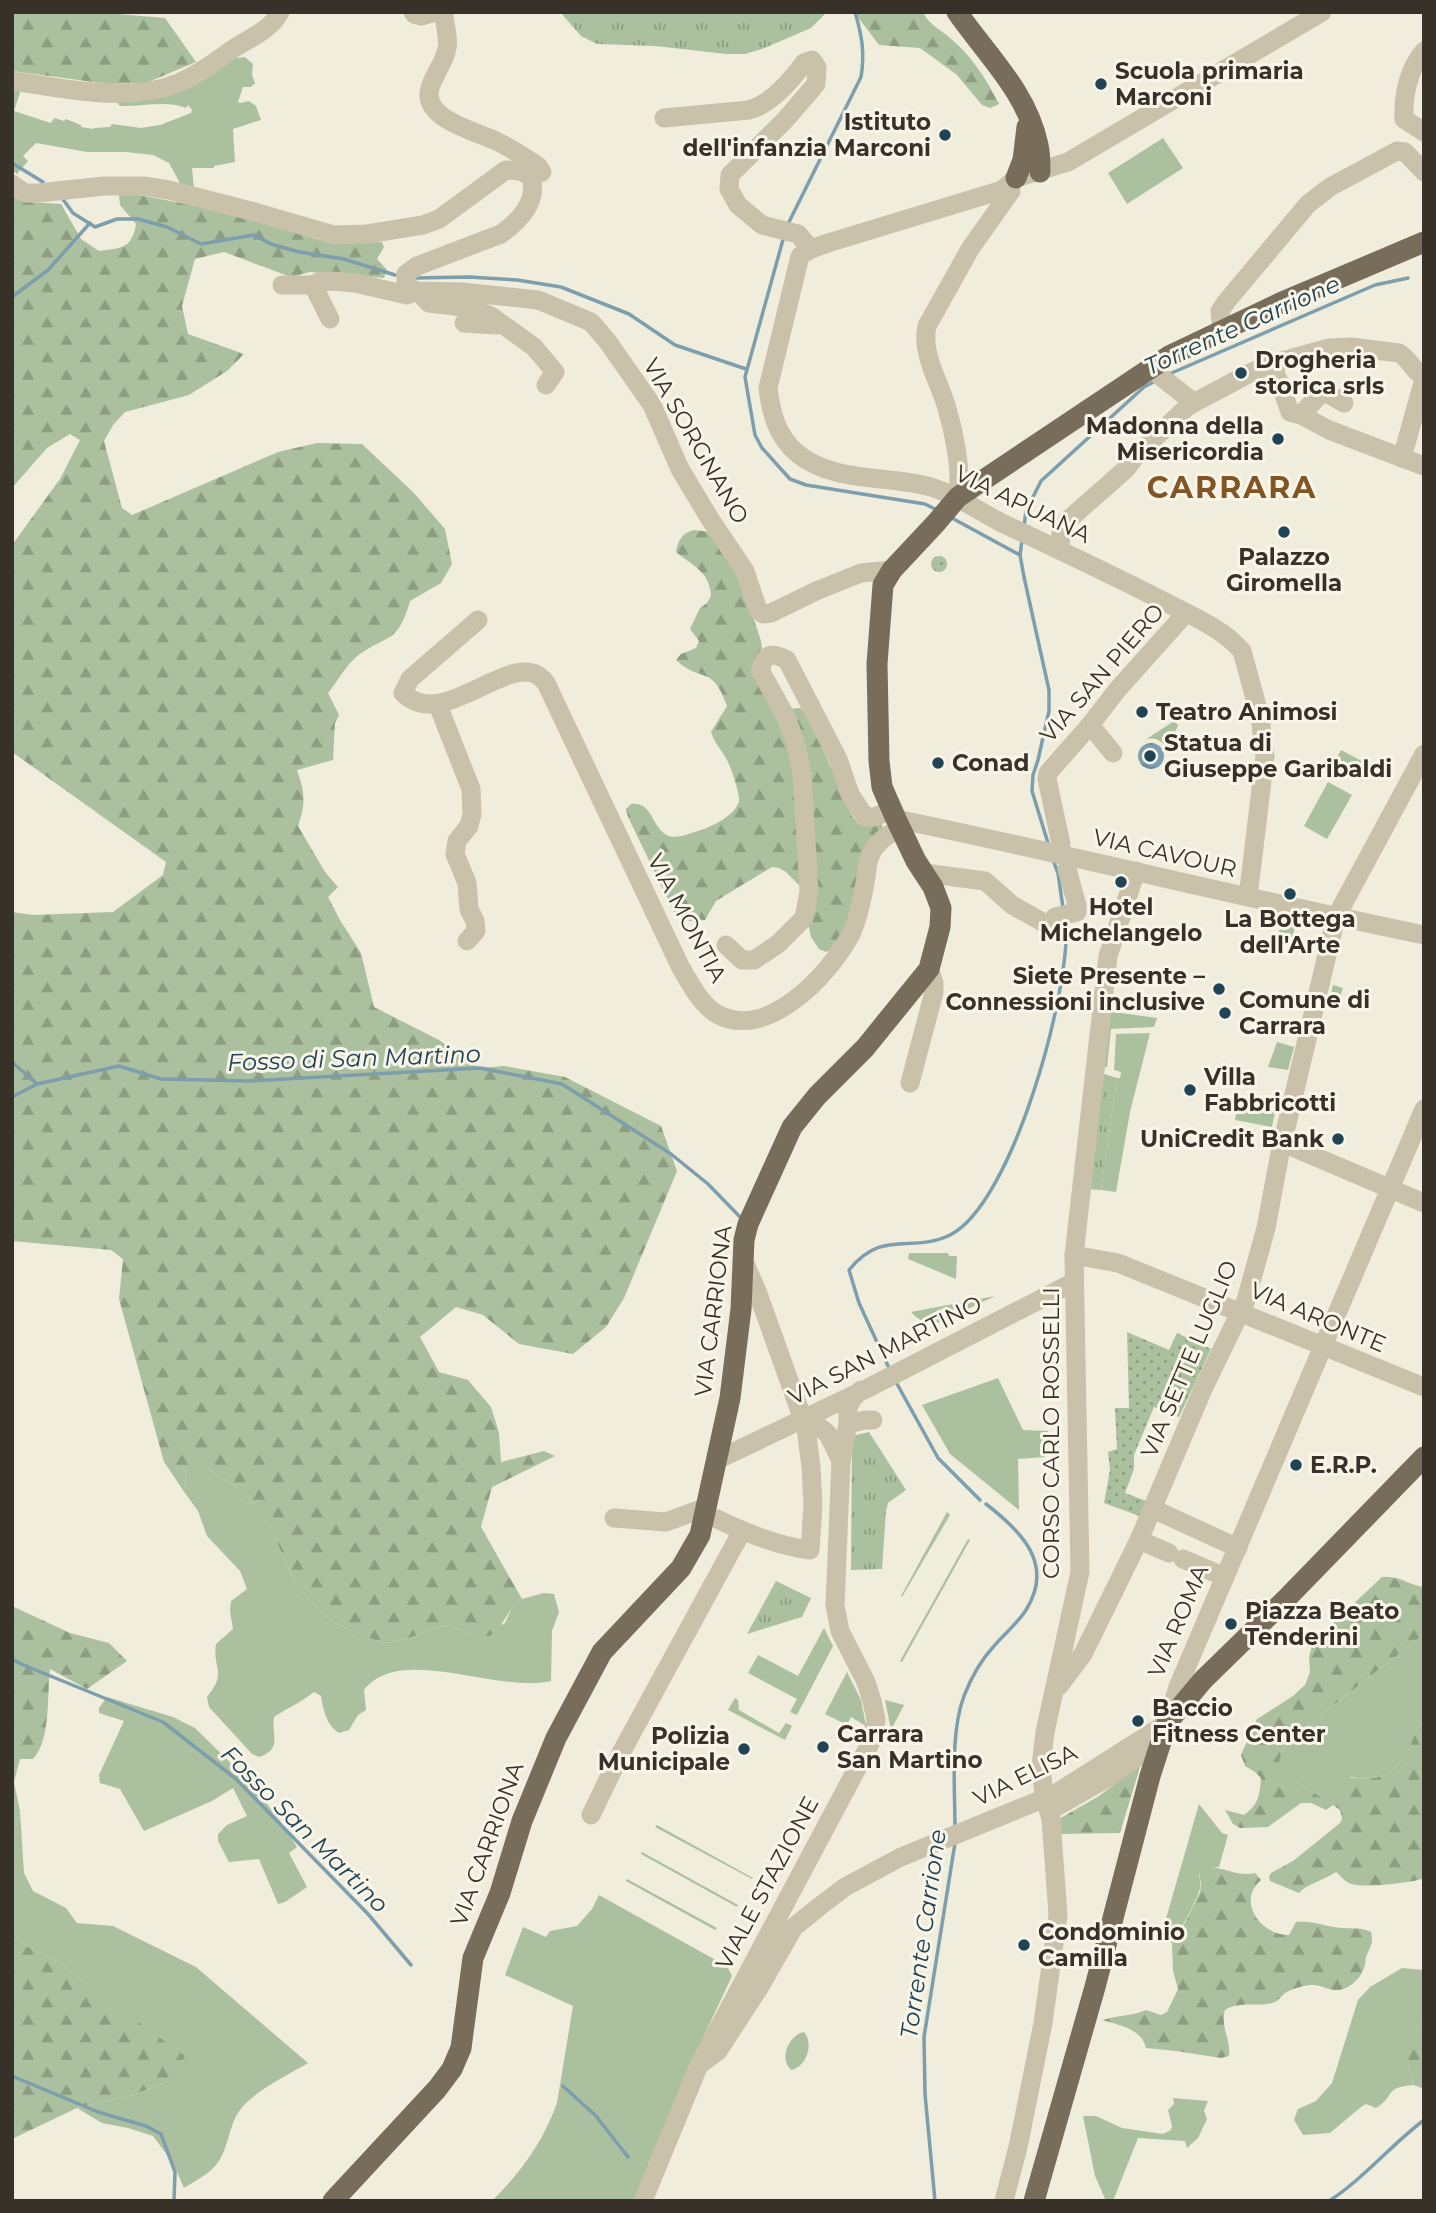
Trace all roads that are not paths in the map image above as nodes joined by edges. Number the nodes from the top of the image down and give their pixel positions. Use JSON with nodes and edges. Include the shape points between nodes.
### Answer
{"nodes":[{"id":1,"x":280,"y":12,"type":"edge"},
{"id":2,"x":413,"y":12,"type":"edge"},
{"id":3,"x":435,"y":12,"type":"edge"},
{"id":4,"x":441,"y":12,"type":"edge"},
{"id":5,"x":957,"y":12,"type":"edge"},
{"id":6,"x":1322,"y":12,"type":"edge"},
{"id":7,"x":1424,"y":51,"type":"edge"},
{"id":8,"x":12,"y":81,"type":"edge"},
{"id":9,"x":1026,"y":111,"type":"junction"},
{"id":10,"x":664,"y":118,"type":"dead end"},
{"id":11,"x":1424,"y":132,"type":"edge"},
{"id":12,"x":1040,"y":172,"type":"junction"},
{"id":13,"x":1424,"y":172,"type":"edge"},
{"id":14,"x":531,"y":177,"type":"junction"},
{"id":15,"x":12,"y":184,"type":"edge"},
{"id":16,"x":1010,"y":186,"type":"junction"},
{"id":17,"x":1424,"y":242,"type":"edge"},
{"id":18,"x":811,"y":249,"type":"junction"},
{"id":19,"x":282,"y":285,"type":"dead end"},
{"id":20,"x":313,"y":285,"type":"junction"},
{"id":21,"x":413,"y":290,"type":"junction"},
{"id":22,"x":331,"y":319,"type":"dead end"},
{"id":23,"x":464,"y":323,"type":"dead end"},
{"id":24,"x":505,"y":326,"type":"junction"},
{"id":25,"x":1222,"y":330,"type":"junction"},
{"id":26,"x":1271,"y":364,"type":"junction"},
{"id":27,"x":1158,"y":374,"type":"junction"},
{"id":28,"x":1424,"y":378,"type":"edge"},
{"id":29,"x":546,"y":384,"type":"dead end"},
{"id":30,"x":1193,"y":402,"type":"junction"},
{"id":31,"x":1344,"y":403,"type":"dead end"},
{"id":32,"x":1301,"y":415,"type":"junction"},
{"id":33,"x":1402,"y":458,"type":"junction"},
{"id":34,"x":957,"y":461,"type":"junction"},
{"id":35,"x":1424,"y":466,"type":"edge"},
{"id":36,"x":983,"y":474,"type":"junction"},
{"id":37,"x":949,"y":507,"type":"junction"},
{"id":38,"x":1060,"y":549,"type":"junction"},
{"id":39,"x":892,"y":570,"type":"junction"},
{"id":40,"x":1186,"y":613,"type":"junction"},
{"id":41,"x":478,"y":620,"type":"dead end"},
{"id":42,"x":438,"y":705,"type":"junction"},
{"id":43,"x":1090,"y":725,"type":"junction"},
{"id":44,"x":1113,"y":753,"type":"dead end"},
{"id":45,"x":1424,"y":754,"type":"edge"},
{"id":46,"x":896,"y":819,"type":"junction"},
{"id":47,"x":1067,"y":856,"type":"junction"},
{"id":48,"x":1136,"y":870,"type":"junction"},
{"id":49,"x":924,"y":873,"type":"junction"},
{"id":50,"x":1248,"y":897,"type":"junction"},
{"id":51,"x":1336,"y":917,"type":"junction"},
{"id":52,"x":1424,"y":935,"type":"edge"},
{"id":53,"x":467,"y":941,"type":"dead end"},
{"id":54,"x":726,"y":945,"type":"dead end"},
{"id":55,"x":929,"y":969,"type":"junction"},
{"id":56,"x":910,"y":1083,"type":"dead end"},
{"id":57,"x":1424,"y":1109,"type":"edge"},
{"id":58,"x":1283,"y":1143,"type":"junction"},
{"id":59,"x":1388,"y":1195,"type":"junction"},
{"id":60,"x":1424,"y":1203,"type":"edge"},
{"id":61,"x":1074,"y":1255,"type":"junction"},
{"id":62,"x":743,"y":1259,"type":"junction"},
{"id":63,"x":1074,"y":1282,"type":"junction"},
{"id":64,"x":1241,"y":1312,"type":"junction"},
{"id":65,"x":1324,"y":1347,"type":"junction"},
{"id":66,"x":1424,"y":1387,"type":"edge"},
{"id":67,"x":864,"y":1390,"type":"junction"},
{"id":68,"x":840,"y":1401,"type":"junction"},
{"id":69,"x":805,"y":1418,"type":"junction"},
{"id":70,"x":873,"y":1420,"type":"dead end"},
{"id":71,"x":848,"y":1424,"type":"junction"},
{"id":72,"x":808,"y":1439,"type":"junction"},
{"id":73,"x":837,"y":1453,"type":"junction"},
{"id":74,"x":1424,"y":1457,"type":"edge"},
{"id":75,"x":717,"y":1460,"type":"junction"},
{"id":76,"x":1153,"y":1509,"type":"junction"},
{"id":77,"x":712,"y":1513,"type":"junction"},
{"id":78,"x":614,"y":1518,"type":"dead end"},
{"id":79,"x":742,"y":1531,"type":"junction"},
{"id":80,"x":1139,"y":1540,"type":"junction"},
{"id":81,"x":1238,"y":1548,"type":"junction"},
{"id":82,"x":1225,"y":1577,"type":"junction"},
{"id":83,"x":1054,"y":1693,"type":"junction"},
{"id":84,"x":1167,"y":1723,"type":"junction"},
{"id":85,"x":1159,"y":1744,"type":"junction"},
{"id":86,"x":1052,"y":1802,"type":"junction"},
{"id":87,"x":591,"y":1815,"type":"dead end"},
{"id":88,"x":699,"y":2065,"type":"junction"},
{"id":89,"x":333,"y":2201,"type":"edge"},
{"id":90,"x":643,"y":2201,"type":"edge"},
{"id":91,"x":1004,"y":2201,"type":"edge"},
{"id":92,"x":1034,"y":2201,"type":"edge"}],
"edges":[{"from":1,"to":8,"type":"street","via":[[268,26],[207,67],[182,82],[145,94]]},
{"from":2,"to":3,"type":"street","via":[[421,16]]},
{"from":4,"to":14,"type":"street","via":[[447,48],[429,89],[433,107],[449,121],[538,166],[542,172]]},
{"from":5,"to":9,"type":"main road","via":[[1013,85]]},
{"from":6,"to":12,"type":"street","via":[[1068,162]]},
{"from":7,"to":11,"type":"street","via":[[1403,99],[1405,119]]},
{"from":9,"to":12,"type":"main road","via":[[1039,146]]},
{"from":9,"to":16,"type":"main road","via":[[1025,150]]},
{"from":10,"to":18,"type":"street","via":[[760,107],[811,60],[817,68],[816,84],[730,175],[729,189],[738,205],[762,225],[798,234]]},
{"from":12,"to":16,"type":"street"},
{"from":13,"to":25,"type":"street","via":[[1405,152],[1397,151],[1308,204],[1226,302],[1220,312]]},
{"from":14,"to":15,"type":"street","via":[[506,170],[439,219],[423,225],[334,235],[145,186],[25,193]]},
{"from":14,"to":21,"type":"street","via":[[533,195],[513,225],[501,234],[417,266],[406,274]]},
{"from":16,"to":18,"type":"street"},
{"from":16,"to":34,"type":"street","via":[[970,249],[925,338]]},
{"from":17,"to":25,"type":"main road","name":"VIA CARRIONA"},
{"from":18,"to":37,"type":"street","name":"VIA APUANA","via":[[800,256],[768,388],[778,430],[796,453],[820,467],[930,487]]},
{"from":19,"to":20,"type":"street"},
{"from":20,"to":21,"type":"street","via":[[355,283],[407,295]]},
{"from":20,"to":22,"type":"street"},
{"from":21,"to":24,"type":"street","via":[[429,303],[471,308]]},
{"from":21,"to":39,"type":"street","name":"VIA SORGNANO","via":[[538,300],[591,322],[652,405],[680,468],[745,571],[763,614],[860,573]]},
{"from":23,"to":24,"type":"street"},
{"from":24,"to":29,"type":"street","via":[[550,364],[555,372]]},
{"from":25,"to":27,"type":"main road","name":"VIA CARRIONA"},
{"from":26,"to":28,"type":"street","via":[[1329,348],[1351,347],[1399,353]]},
{"from":26,"to":30,"type":"street"},
{"from":26,"to":32,"type":"street","via":[[1290,412]]},
{"from":27,"to":30,"type":"street"},
{"from":27,"to":36,"type":"main road","name":"VIA CARRIONA"},
{"from":28,"to":33,"type":"street"},
{"from":30,"to":38,"type":"street","via":[[1067,521]]},
{"from":31,"to":32,"type":"street","via":[[1323,391]]},
{"from":32,"to":33,"type":"street"},
{"from":33,"to":35,"type":"street"},
{"from":34,"to":36,"type":"street","via":[[970,472]]},
{"from":34,"to":37,"type":"street","via":[[960,484]]},
{"from":36,"to":37,"type":"main road","name":"VIA CARRIONA"},
{"from":37,"to":38,"type":"street","name":"VIA APUANA","via":[[985,514]]},
{"from":37,"to":39,"type":"main road","name":"VIA CARRIONA"},
{"from":38,"to":40,"type":"street","name":"VIA APUANA"},
{"from":39,"to":46,"type":"main road","name":"VIA CARRIONA","via":[[883,585],[877,664],[882,787]]},
{"from":40,"to":43,"type":"street","name":"VIA SAN PIERO"},
{"from":40,"to":50,"type":"street","name":"VIA APUANA","via":[[1241,651],[1260,717],[1265,755]]},
{"from":41,"to":42,"type":"street","via":[[410,679],[403,693],[416,704]]},
{"from":42,"to":46,"type":"street","name":"VIA MONTIA","via":[[517,672],[540,675],[691,987],[715,1013],[736,1021],[764,1016],[791,1002],[835,961],[853,931],[869,858]]},
{"from":42,"to":53,"type":"street","via":[[471,789],[472,814],[455,854],[475,921],[476,931]]},
{"from":43,"to":44,"type":"street"},
{"from":43,"to":47,"type":"street","name":"VIA SAN PIERO","via":[[1048,773]]},
{"from":45,"to":51,"type":"street","name":"VIA SETTE LUGLIO"},
{"from":46,"to":47,"type":"street","name":"VIA CAVOUR"},
{"from":46,"to":49,"type":"main road","name":"VIA CARRIONA"},
{"from":46,"to":54,"type":"street","via":[[864,817],[787,660],[769,656],[760,670],[785,715],[802,774],[809,892],[804,919],[754,960],[742,960]]},
{"from":47,"to":48,"type":"street","name":"VIA CAVOUR"},
{"from":47,"to":49,"type":"street","name":"VIA SAN PIERO","via":[[1077,909],[1046,924],[1012,905],[985,881]]},
{"from":48,"to":50,"type":"street","name":"VIA CAVOUR"},
{"from":48,"to":61,"type":"street","name":"CORSO CARLO ROSSELLI","via":[[1108,956]]},
{"from":49,"to":55,"type":"main road","name":"VIA CARRIONA","via":[[941,908]]},
{"from":50,"to":51,"type":"street","name":"VIA CAVOUR"},
{"from":51,"to":52,"type":"street","name":"VIA CAVOUR"},
{"from":51,"to":58,"type":"street","name":"VIA SETTE LUGLIO"},
{"from":55,"to":56,"type":"street","name":"VIA CARRIONA","via":[[934,992]]},
{"from":55,"to":62,"type":"main road","name":"VIA CARRIONA","via":[[792,1128],[748,1224]]},
{"from":57,"to":59,"type":"street","name":"VIA ROMA"},
{"from":58,"to":59,"type":"street"},
{"from":58,"to":64,"type":"street","name":"VIA SETTE LUGLIO","via":[[1266,1228]]},
{"from":59,"to":60,"type":"street"},
{"from":59,"to":65,"type":"street","name":"VIA ROMA"},
{"from":61,"to":63,"type":"street","name":"CORSO CARLO ROSSELLI"},
{"from":61,"to":64,"type":"street","name":"VIA ARONTE","via":[[1118,1263]]},
{"from":62,"to":69,"type":"street"},
{"from":62,"to":75,"type":"main road","name":"VIA CARRIONA","via":[[730,1398]]},
{"from":63,"to":67,"type":"street","name":"VIA SAN MARTINO"},
{"from":63,"to":83,"type":"street","name":"CORSO CARLO ROSSELLI","via":[[1080,1572]]},
{"from":64,"to":65,"type":"street","name":"VIA ARONTE"},
{"from":64,"to":76,"type":"street","name":"VIA SETTE LUGLIO"},
{"from":65,"to":66,"type":"street","name":"VIA ARONTE"},
{"from":65,"to":81,"type":"street","name":"VIA ROMA"},
{"from":67,"to":68,"type":"street","name":"VIA SAN MARTINO"},
{"from":67,"to":71,"type":"street","via":[[848,1407]]},
{"from":68,"to":69,"type":"street","name":"VIA SAN MARTINO"},
{"from":68,"to":73,"type":"street","via":[[835,1414]]},
{"from":69,"to":72,"type":"street"},
{"from":69,"to":73,"type":"street","via":[[822,1427]]},
{"from":69,"to":75,"type":"street","name":"VIA SAN MARTINO"},
{"from":70,"to":71,"type":"street"},
{"from":71,"to":73,"type":"street"},
{"from":72,"to":73,"type":"street","via":[[818,1437]]},
{"from":72,"to":79,"type":"street","via":[[813,1505],[810,1550],[789,1548]]},
{"from":73,"to":88,"type":"street","name":"VIALE STAZIONE","via":[[836,1618],[866,1682],[876,1720],[874,1733]]},
{"from":74,"to":84,"type":"main road","via":[[1203,1680]]},
{"from":75,"to":77,"type":"main road","name":"VIA CARRIONA"},
{"from":76,"to":80,"type":"street","name":"VIA SETTE LUGLIO"},
{"from":76,"to":81,"type":"street"},
{"from":77,"to":78,"type":"street","via":[[666,1522]]},
{"from":77,"to":79,"type":"street"},
{"from":77,"to":89,"type":"main road","name":"VIA CARRIONA","via":[[681,1568],[601,1652],[556,1738],[473,1958],[461,2048],[452,2069]]},
{"from":79,"to":87,"type":"street"},
{"from":80,"to":82,"type":"street"},
{"from":80,"to":83,"type":"street","name":"VIA SETTE LUGLIO","via":[[1083,1654]]},
{"from":81,"to":82,"type":"street","name":"VIA ROMA"},
{"from":82,"to":84,"type":"street","name":"VIA ROMA"},
{"from":83,"to":86,"type":"street","name":"CORSO CARLO ROSSELLI","via":[[1041,1766],[1043,1789]]},
{"from":84,"to":85,"type":"main road","name":"VIA ROMA"},
{"from":84,"to":86,"type":"street","name":"VIA ELISA"},
{"from":85,"to":86,"type":"street","via":[[1102,1782]]},
{"from":85,"to":92,"type":"main road","name":"VIA ROMA"},
{"from":86,"to":88,"type":"street","name":"VIA ELISA","via":[[901,1857],[845,1887],[794,1927],[718,2051]]},
{"from":86,"to":91,"type":"street","name":"CORSO CARLO ROSSELLI","via":[[1058,1915],[1043,2023]]},
{"from":88,"to":90,"type":"street","name":"VIALE STAZIONE"}]}
